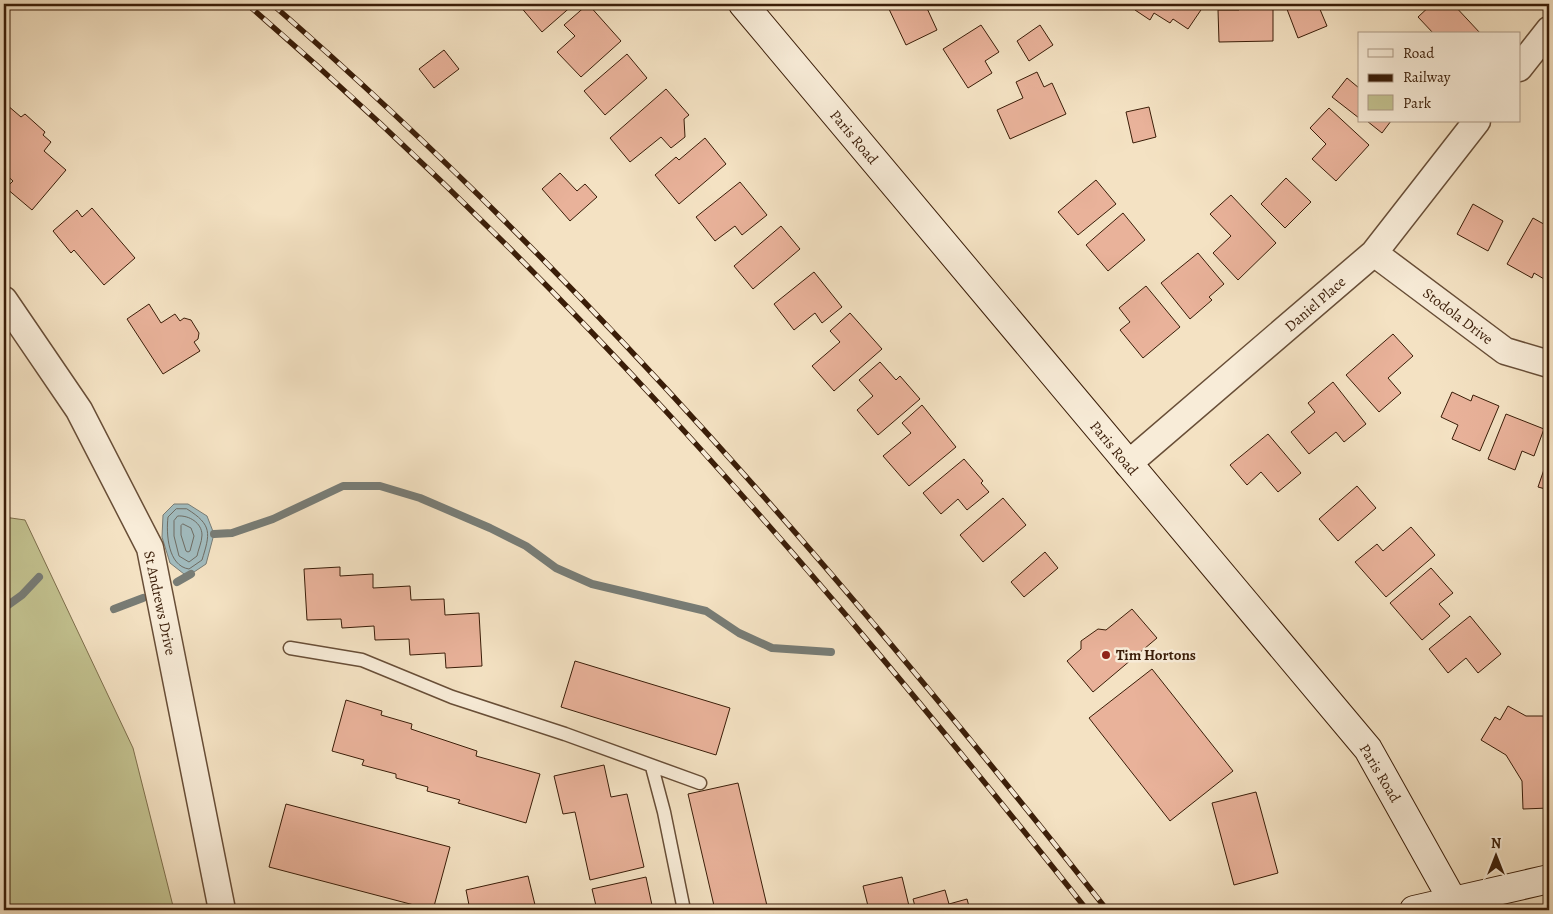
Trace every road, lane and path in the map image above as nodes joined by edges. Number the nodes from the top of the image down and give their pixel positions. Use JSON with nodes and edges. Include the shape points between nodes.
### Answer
{"nodes":[{"id":1,"x":743,"y":4,"type":"edge"},
{"id":2,"x":1549,"y":30,"type":"edge"},
{"id":3,"x":1520,"y":67,"type":"edge"},
{"id":4,"x":1476,"y":122,"type":"edge"},
{"id":5,"x":1374,"y":253,"type":"junction"},
{"id":6,"x":4,"y":300,"type":"edge"},
{"id":7,"x":1549,"y":364,"type":"edge"},
{"id":8,"x":1128,"y":464,"type":"junction"},
{"id":9,"x":290,"y":648,"type":"dead end"},
{"id":10,"x":652,"y":767,"type":"junction"},
{"id":11,"x":700,"y":783,"type":"dead end"},
{"id":12,"x":1549,"y":879,"type":"edge"},
{"id":13,"x":1456,"y":906,"type":"edge"},
{"id":14,"x":222,"y":910,"type":"edge"},
{"id":15,"x":684,"y":910,"type":"edge"},
{"id":16,"x":1414,"y":910,"type":"edge"}],
"edges":[{"from":1,"to":8,"type":"main road","name":"Paris Road"},
{"from":2,"to":3,"type":"street"},
{"from":4,"to":5,"type":"street","name":"Daniel Place"},
{"from":5,"to":7,"type":"street","name":"Stodola Drive","via":[[1505,351]]},
{"from":5,"to":8,"type":"street","name":"Daniel Place"},
{"from":6,"to":14,"type":"street","name":"St Andrews Drive","via":[[79,410],[150,548]]},
{"from":8,"to":13,"type":"main road","name":"Paris Road","via":[[1368,749]]},
{"from":9,"to":10,"type":"lane","via":[[362,660],[452,697]]},
{"from":10,"to":11,"type":"lane"},
{"from":10,"to":15,"type":"lane"},
{"from":12,"to":13,"type":"main road"},
{"from":13,"to":16,"type":"main road"}]}
